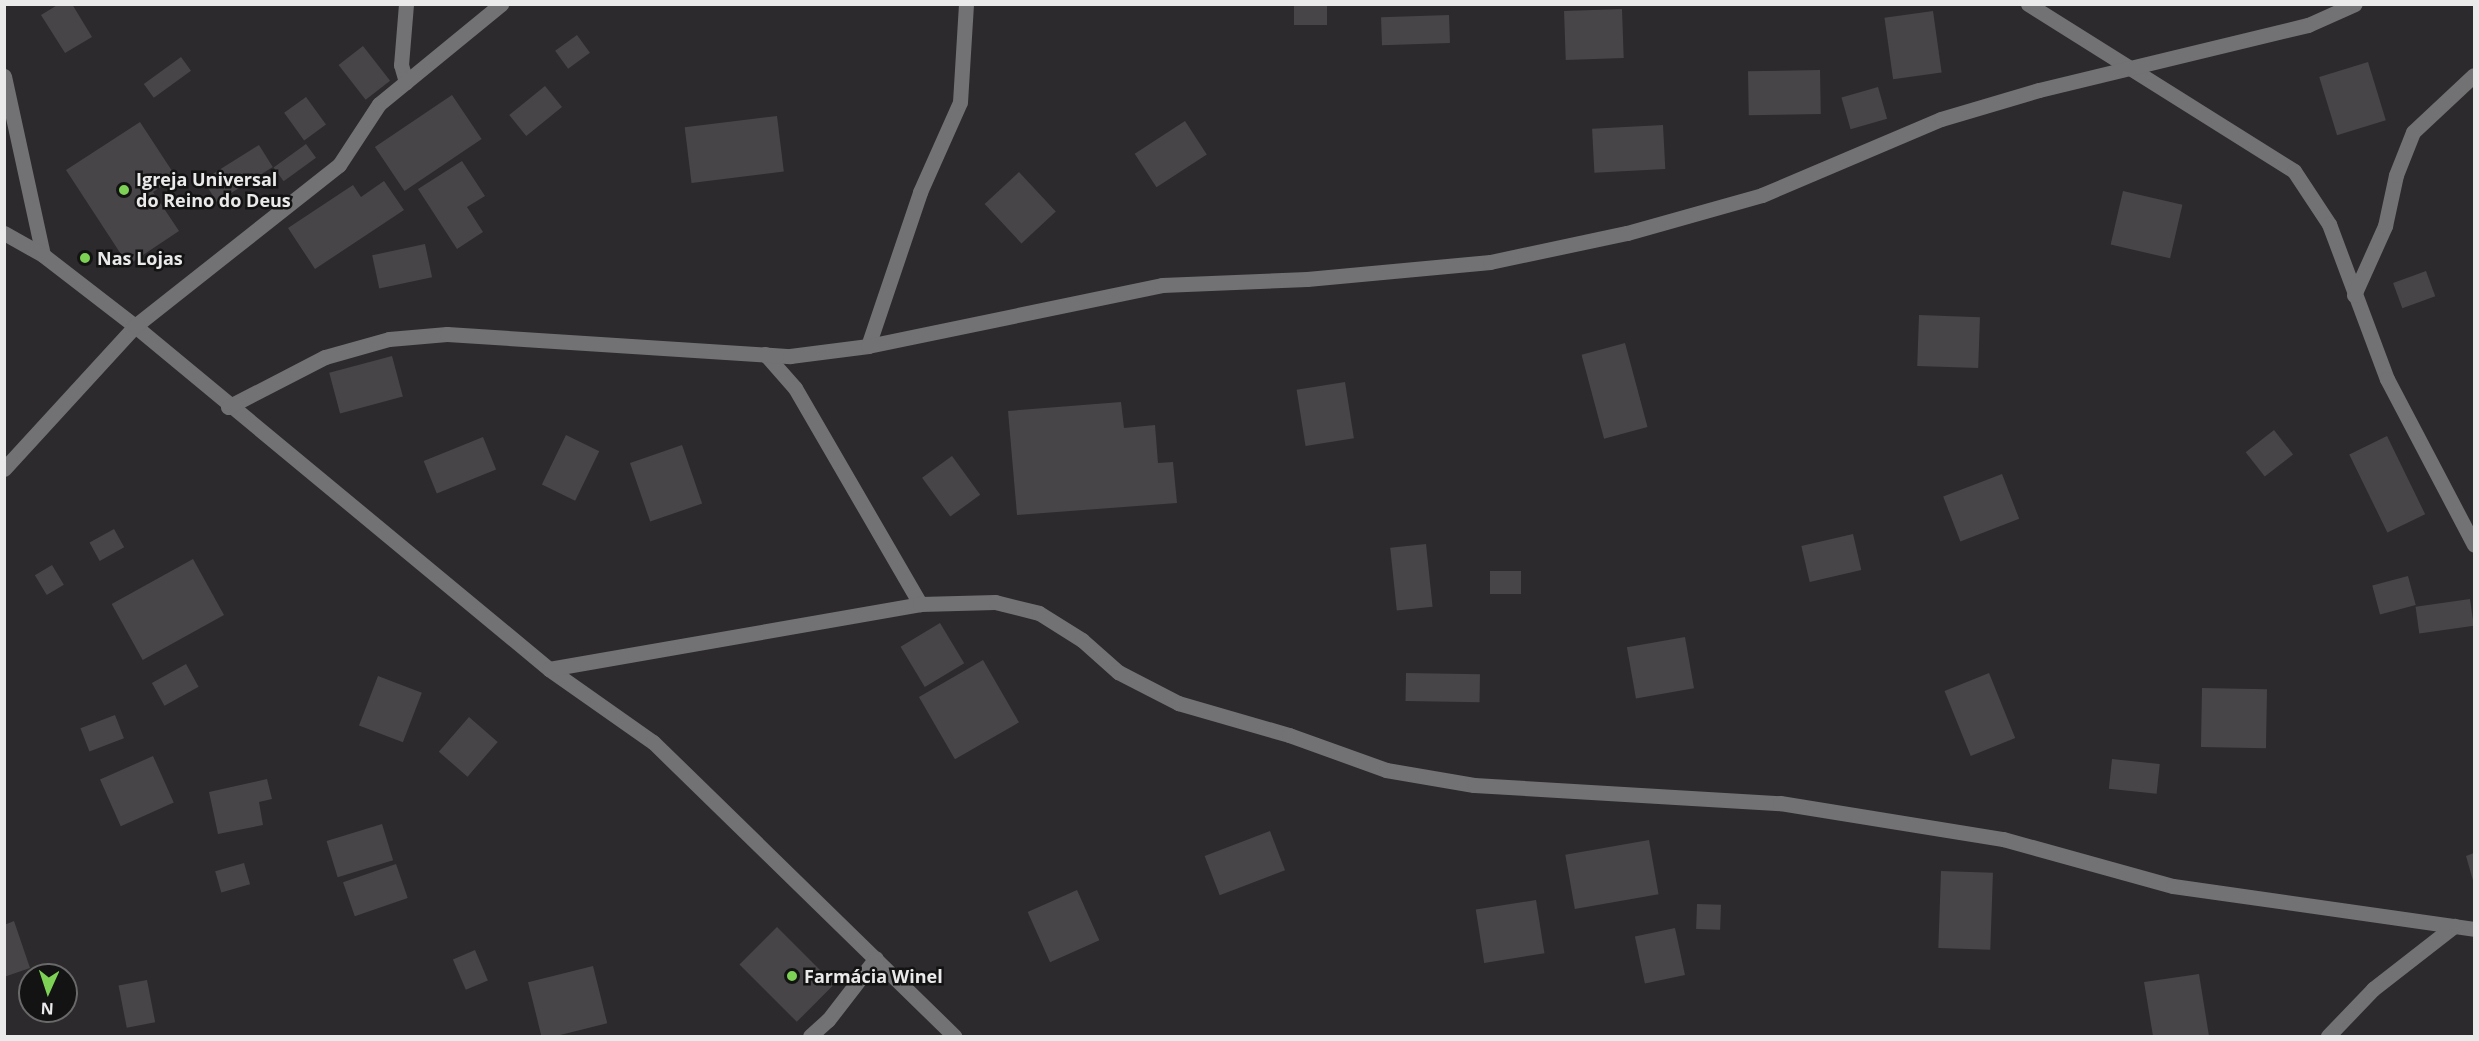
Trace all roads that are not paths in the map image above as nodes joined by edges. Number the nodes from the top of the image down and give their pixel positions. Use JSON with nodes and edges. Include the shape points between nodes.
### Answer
{"nodes":[{"id":1,"x":406,"y":4,"type":"edge"},
{"id":2,"x":501,"y":4,"type":"edge"},
{"id":3,"x":966,"y":4,"type":"edge"},
{"id":4,"x":2028,"y":4,"type":"edge"},
{"id":5,"x":2355,"y":4,"type":"edge"},
{"id":6,"x":2130,"y":67,"type":"junction"},
{"id":7,"x":2475,"y":75,"type":"edge"},
{"id":8,"x":4,"y":76,"type":"edge"},
{"id":9,"x":406,"y":82,"type":"junction"},
{"id":10,"x":4,"y":233,"type":"edge"},
{"id":11,"x":43,"y":255,"type":"junction"},
{"id":12,"x":2354,"y":295,"type":"junction"},
{"id":13,"x":135,"y":326,"type":"junction"},
{"id":14,"x":868,"y":346,"type":"junction"},
{"id":15,"x":765,"y":354,"type":"junction"},
{"id":16,"x":228,"y":407,"type":"junction"},
{"id":17,"x":4,"y":469,"type":"edge"},
{"id":18,"x":2475,"y":545,"type":"edge"},
{"id":19,"x":920,"y":604,"type":"junction"},
{"id":20,"x":549,"y":669,"type":"junction"},
{"id":21,"x":2454,"y":926,"type":"junction"},
{"id":22,"x":2475,"y":929,"type":"edge"},
{"id":23,"x":876,"y":958,"type":"junction"},
{"id":24,"x":810,"y":1036,"type":"edge"},
{"id":25,"x":954,"y":1036,"type":"edge"},
{"id":26,"x":2328,"y":1036,"type":"edge"}],
"edges":[{"from":1,"to":9,"type":"street","via":[[401,65]]},
{"from":2,"to":9,"type":"street"},
{"from":3,"to":14,"type":"street","via":[[960,102],[920,192]]},
{"from":4,"to":6,"type":"street"},
{"from":5,"to":6,"type":"street","via":[[2308,25]]},
{"from":6,"to":12,"type":"street","via":[[2294,171],[2329,224]]},
{"from":6,"to":14,"type":"street","via":[[1941,119],[1762,195],[1627,233],[1490,262],[1307,279],[1162,285]]},
{"from":7,"to":12,"type":"street","via":[[2413,132],[2396,175],[2385,226]]},
{"from":8,"to":11,"type":"street"},
{"from":9,"to":13,"type":"street","via":[[379,104],[339,165]]},
{"from":10,"to":11,"type":"street"},
{"from":11,"to":13,"type":"street"},
{"from":12,"to":18,"type":"street","via":[[2387,379]]},
{"from":13,"to":16,"type":"street"},
{"from":13,"to":17,"type":"street"},
{"from":14,"to":15,"type":"street","via":[[790,356]]},
{"from":15,"to":16,"type":"street","via":[[447,334],[389,339],[325,357]]},
{"from":15,"to":19,"type":"street","via":[[795,388]]},
{"from":16,"to":20,"type":"street"},
{"from":19,"to":20,"type":"street"},
{"from":19,"to":21,"type":"street","via":[[995,602],[1039,613],[1082,640],[1118,672],[1178,703],[1289,735],[1386,770],[1474,785],[1780,803],[2003,839],[2173,886]]},
{"from":20,"to":23,"type":"street","via":[[653,742]]},
{"from":21,"to":22,"type":"street"},
{"from":21,"to":26,"type":"street","via":[[2373,989]]},
{"from":23,"to":24,"type":"street","via":[[828,1020]]},
{"from":23,"to":25,"type":"street"}]}
